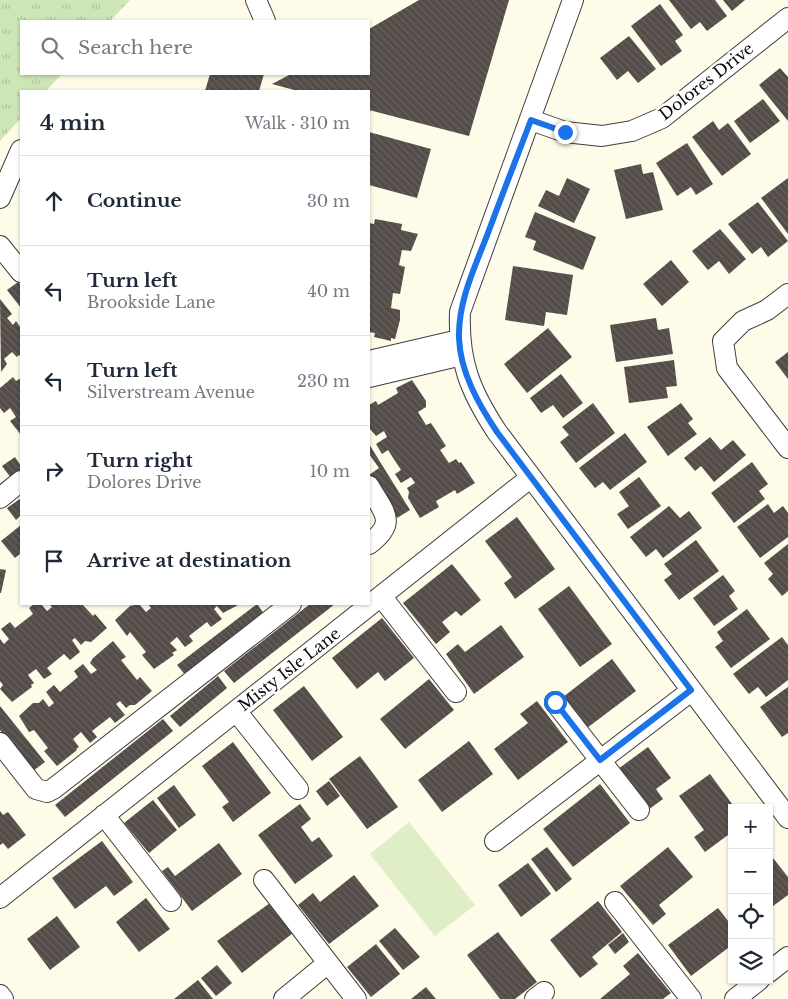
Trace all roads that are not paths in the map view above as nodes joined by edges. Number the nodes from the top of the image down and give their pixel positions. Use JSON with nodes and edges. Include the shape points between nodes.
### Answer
{"nodes":[{"id":1,"x":256,"y":0,"type":"edge"},
{"id":2,"x":573,"y":0,"type":"edge"},
{"id":3,"x":788,"y":18,"type":"edge"},
{"id":4,"x":265,"y":20,"type":"edge"},
{"id":5,"x":531,"y":120,"type":"junction"},
{"id":6,"x":20,"y":152,"type":"edge"},
{"id":7,"x":0,"y":198,"type":"edge"},
{"id":8,"x":0,"y":246,"type":"edge"},
{"id":9,"x":20,"y":271,"type":"edge"},
{"id":10,"x":788,"y":294,"type":"edge"},
{"id":11,"x":461,"y":347,"type":"junction"},
{"id":12,"x":370,"y":361,"type":"edge"},
{"id":13,"x":370,"y":377,"type":"edge"},
{"id":14,"x":788,"y":448,"type":"edge"},
{"id":15,"x":530,"y":478,"type":"junction"},
{"id":16,"x":20,"y":482,"type":"edge"},
{"id":17,"x":370,"y":488,"type":"edge"},
{"id":18,"x":0,"y":498,"type":"edge"},
{"id":19,"x":370,"y":543,"type":"edge"},
{"id":20,"x":381,"y":596,"type":"junction"},
{"id":21,"x":290,"y":605,"type":"edge"},
{"id":22,"x":370,"y":605,"type":"edge"},
{"id":23,"x":370,"y":605,"type":"edge"},
{"id":24,"x":691,"y":690,"type":"junction"},
{"id":25,"x":456,"y":692,"type":"dead end"},
{"id":26,"x":555,"y":702,"type":"dead end"},
{"id":27,"x":236,"y":711,"type":"junction"},
{"id":28,"x":3,"y":754,"type":"edge"},
{"id":29,"x":600,"y":760,"type":"junction"},
{"id":30,"x":298,"y":789,"type":"dead end"},
{"id":31,"x":639,"y":810,"type":"dead end"},
{"id":32,"x":104,"y":816,"type":"junction"},
{"id":33,"x":788,"y":818,"type":"edge"},
{"id":34,"x":495,"y":841,"type":"dead end"},
{"id":35,"x":264,"y":880,"type":"dead end"},
{"id":36,"x":0,"y":898,"type":"edge"},
{"id":37,"x":171,"y":901,"type":"dead end"},
{"id":38,"x":615,"y":902,"type":"dead end"},
{"id":39,"x":788,"y":957,"type":"edge"},
{"id":40,"x":328,"y":963,"type":"junction"},
{"id":41,"x":773,"y":969,"type":"edge"},
{"id":42,"x":758,"y":988,"type":"edge"},
{"id":43,"x":0,"y":996,"type":"edge"},
{"id":44,"x":3,"y":999,"type":"edge"},
{"id":45,"x":284,"y":999,"type":"edge"},
{"id":46,"x":356,"y":999,"type":"edge"},
{"id":47,"x":691,"y":999,"type":"edge"},
{"id":48,"x":735,"y":999,"type":"edge"}],
"edges":[{"from":1,"to":4,"type":"street"},
{"from":2,"to":5,"type":"street"},
{"from":3,"to":5,"type":"street","name":"Dolores Drive","via":[[662,118],[632,131],[602,136],[565,132]]},
{"from":5,"to":11,"type":"street","via":[[460,312]]},
{"from":6,"to":7,"type":"street"},
{"from":8,"to":9,"type":"street"},
{"from":10,"to":14,"type":"street","via":[[767,310],[742,321],[723,341],[727,368]]},
{"from":11,"to":12,"type":"street"},
{"from":11,"to":13,"type":"street"},
{"from":11,"to":15,"type":"street","via":[[466,372],[479,404]]},
{"from":15,"to":20,"type":"street","name":"Misty Isle Lane"},
{"from":15,"to":24,"type":"street"},
{"from":16,"to":18,"type":"street"},
{"from":17,"to":19,"type":"street","via":[[386,516],[382,534]]},
{"from":20,"to":23,"type":"street","name":"Misty Isle Lane"},
{"from":20,"to":25,"type":"street"},
{"from":21,"to":28,"type":"street","via":[[53,789],[47,792],[36,789]]},
{"from":22,"to":27,"type":"street","name":"Misty Isle Lane"},
{"from":24,"to":29,"type":"street"},
{"from":24,"to":33,"type":"street"},
{"from":26,"to":29,"type":"street"},
{"from":27,"to":30,"type":"street"},
{"from":27,"to":32,"type":"street","name":"Misty Isle Lane"},
{"from":29,"to":31,"type":"street"},
{"from":29,"to":34,"type":"street"},
{"from":32,"to":36,"type":"street","name":"Misty Isle Lane"},
{"from":32,"to":37,"type":"street"},
{"from":35,"to":40,"type":"street"},
{"from":38,"to":47,"type":"street"},
{"from":39,"to":41,"type":"street"},
{"from":40,"to":45,"type":"street"},
{"from":40,"to":46,"type":"street"},
{"from":42,"to":48,"type":"street"},
{"from":43,"to":44,"type":"street"}]}
